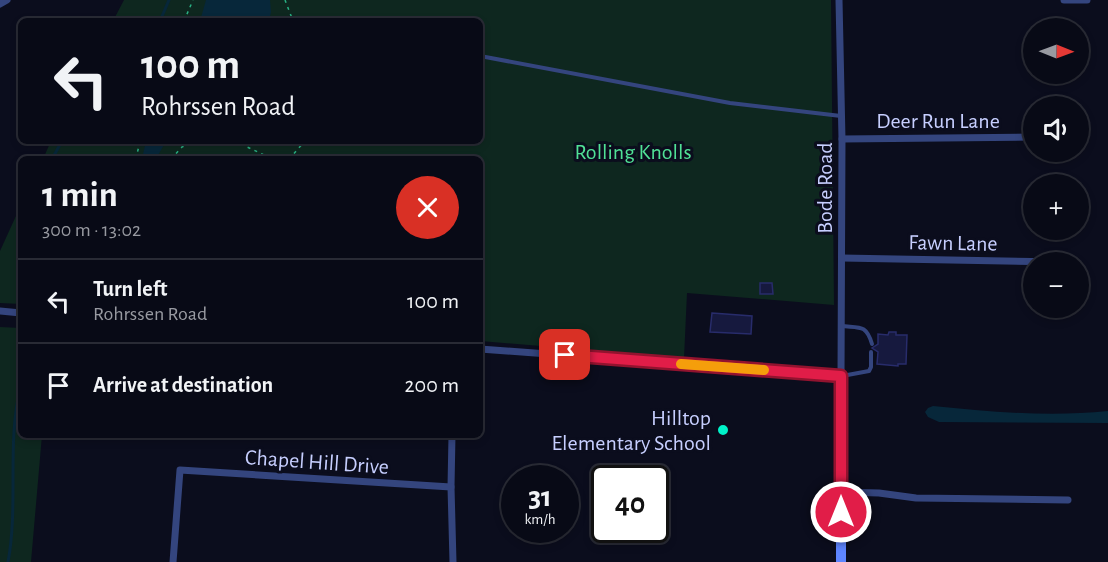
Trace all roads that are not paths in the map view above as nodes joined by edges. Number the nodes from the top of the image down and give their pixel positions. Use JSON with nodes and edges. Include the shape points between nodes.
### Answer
{"nodes":[{"id":1,"x":7,"y":0,"type":"edge"},
{"id":2,"x":839,"y":0,"type":"edge"},
{"id":3,"x":1064,"y":0,"type":"edge"},
{"id":4,"x":1087,"y":0,"type":"edge"},
{"id":5,"x":0,"y":4,"type":"edge"},
{"id":6,"x":483,"y":57,"type":"edge"},
{"id":7,"x":842,"y":116,"type":"junction"},
{"id":8,"x":1023,"y":137,"type":"edge"},
{"id":9,"x":842,"y":139,"type":"junction"},
{"id":10,"x":842,"y":258,"type":"junction"},
{"id":11,"x":1023,"y":261,"type":"edge"},
{"id":12,"x":0,"y":311,"type":"edge"},
{"id":13,"x":18,"y":313,"type":"edge"},
{"id":14,"x":841,"y":326,"type":"junction"},
{"id":15,"x":872,"y":344,"type":"dead end"},
{"id":16,"x":483,"y":349,"type":"edge"},
{"id":17,"x":872,"y":352,"type":"dead end"},
{"id":18,"x":841,"y":376,"type":"junction"},
{"id":19,"x":452,"y":438,"type":"edge"},
{"id":20,"x":451,"y":488,"type":"junction"},
{"id":21,"x":841,"y":492,"type":"junction"},
{"id":22,"x":1068,"y":500,"type":"dead end"},
{"id":23,"x":174,"y":562,"type":"edge"},
{"id":24,"x":453,"y":562,"type":"edge"},
{"id":25,"x":841,"y":562,"type":"edge"}],
"edges":[{"from":1,"to":5,"type":"street"},
{"from":2,"to":7,"type":"street","name":"Bode Road"},
{"from":3,"to":4,"type":"street"},
{"from":6,"to":7,"type":"lane","via":[[730,103]]},
{"from":7,"to":9,"type":"street","name":"Bode Road"},
{"from":8,"to":9,"type":"street","name":"Deer Run Lane"},
{"from":9,"to":10,"type":"street","name":"Bode Road"},
{"from":10,"to":11,"type":"street","name":"Fawn Lane"},
{"from":10,"to":14,"type":"street","name":"Bode Road"},
{"from":12,"to":13,"type":"street"},
{"from":14,"to":15,"type":"lane","via":[[864,328]]},
{"from":14,"to":18,"type":"street","name":"Bode Road"},
{"from":16,"to":18,"type":"street"},
{"from":17,"to":18,"type":"lane","via":[[868,371]]},
{"from":18,"to":21,"type":"street"},
{"from":19,"to":20,"type":"street"},
{"from":20,"to":23,"type":"street","name":"Chapel Hill Drive","via":[[180,470]]},
{"from":20,"to":24,"type":"street"},
{"from":21,"to":22,"type":"street","via":[[915,498]]},
{"from":21,"to":25,"type":"street"}]}
